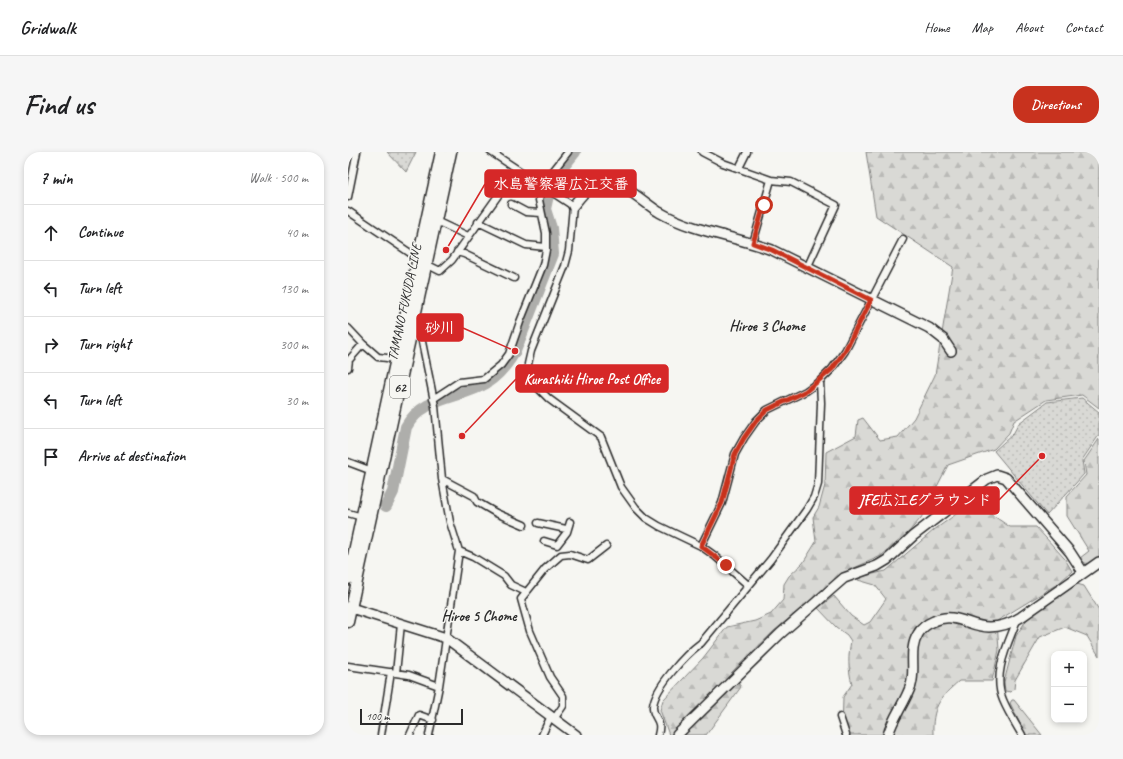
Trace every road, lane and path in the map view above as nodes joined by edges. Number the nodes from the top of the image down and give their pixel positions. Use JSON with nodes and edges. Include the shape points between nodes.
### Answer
{"nodes":[{"id":1,"x":357,"y":152,"type":"edge"},
{"id":2,"x":442,"y":152,"type":"edge"},
{"id":3,"x":451,"y":152,"type":"edge"},
{"id":4,"x":491,"y":152,"type":"edge"},
{"id":5,"x":568,"y":152,"type":"edge"},
{"id":6,"x":702,"y":152,"type":"edge"},
{"id":7,"x":747,"y":152,"type":"edge"},
{"id":8,"x":739,"y":168,"type":"junction"},
{"id":9,"x":518,"y":169,"type":"junction"},
{"id":10,"x":771,"y":180,"type":"junction"},
{"id":11,"x":349,"y":185,"type":"edge"},
{"id":12,"x":542,"y":185,"type":"junction"},
{"id":13,"x":348,"y":198,"type":"edge"},
{"id":14,"x":511,"y":204,"type":"dead end"},
{"id":15,"x":573,"y":206,"type":"junction"},
{"id":16,"x":348,"y":211,"type":"edge"},
{"id":17,"x":541,"y":213,"type":"junction"},
{"id":18,"x":436,"y":221,"type":"junction"},
{"id":19,"x":478,"y":222,"type":"junction"},
{"id":20,"x":468,"y":236,"type":"junction"},
{"id":21,"x":903,"y":239,"type":"dead end"},
{"id":22,"x":753,"y":243,"type":"junction"},
{"id":23,"x":546,"y":247,"type":"junction"},
{"id":24,"x":457,"y":252,"type":"junction"},
{"id":25,"x":423,"y":261,"type":"junction"},
{"id":26,"x":807,"y":268,"type":"junction"},
{"id":27,"x":514,"y":278,"type":"dead end"},
{"id":28,"x":871,"y":300,"type":"junction"},
{"id":29,"x":414,"y":318,"type":"junction"},
{"id":30,"x":348,"y":328,"type":"edge"},
{"id":31,"x":362,"y":344,"type":"junction"},
{"id":32,"x":951,"y":351,"type":"dead end"},
{"id":33,"x":396,"y":359,"type":"junction"},
{"id":34,"x":348,"y":368,"type":"edge"},
{"id":35,"x":820,"y":381,"type":"junction"},
{"id":36,"x":433,"y":399,"type":"junction"},
{"id":37,"x":348,"y":462,"type":"edge"},
{"id":38,"x":372,"y":471,"type":"junction"},
{"id":39,"x":442,"y":479,"type":"junction"},
{"id":40,"x":348,"y":513,"type":"edge"},
{"id":41,"x":362,"y":517,"type":"junction"},
{"id":42,"x":570,"y":522,"type":"dead end"},
{"id":43,"x":538,"y":523,"type":"dead end"},
{"id":44,"x":524,"y":525,"type":"dead end"},
{"id":45,"x":566,"y":529,"type":"junction"},
{"id":46,"x":544,"y":541,"type":"dead end"},
{"id":47,"x":557,"y":545,"type":"junction"},
{"id":48,"x":606,"y":546,"type":"dead end"},
{"id":49,"x":701,"y":546,"type":"junction"},
{"id":50,"x":459,"y":552,"type":"junction"},
{"id":51,"x":560,"y":556,"type":"junction"},
{"id":52,"x":1099,"y":562,"type":"edge"},
{"id":53,"x":1083,"y":572,"type":"junction"},
{"id":54,"x":348,"y":579,"type":"edge"},
{"id":55,"x":748,"y":585,"type":"junction"},
{"id":56,"x":526,"y":592,"type":"junction"},
{"id":57,"x":350,"y":607,"type":"edge"},
{"id":58,"x":1017,"y":620,"type":"junction"},
{"id":59,"x":348,"y":622,"type":"edge"},
{"id":60,"x":401,"y":624,"type":"junction"},
{"id":61,"x":446,"y":638,"type":"junction"},
{"id":62,"x":348,"y":666,"type":"edge"},
{"id":63,"x":394,"y":673,"type":"junction"},
{"id":64,"x":440,"y":686,"type":"junction"},
{"id":65,"x":840,"y":717,"type":"dead end"},
{"id":66,"x":553,"y":718,"type":"junction"},
{"id":67,"x":433,"y":720,"type":"junction"},
{"id":68,"x":381,"y":735,"type":"edge"},
{"id":69,"x":410,"y":735,"type":"edge"},
{"id":70,"x":429,"y":735,"type":"edge"},
{"id":71,"x":542,"y":735,"type":"edge"},
{"id":72,"x":576,"y":735,"type":"edge"},
{"id":73,"x":658,"y":735,"type":"edge"},
{"id":74,"x":677,"y":735,"type":"edge"},
{"id":75,"x":846,"y":735,"type":"edge"},
{"id":76,"x":888,"y":735,"type":"edge"},
{"id":77,"x":1022,"y":735,"type":"edge"}],
"edges":[{"from":1,"to":11,"type":"street"},
{"from":2,"to":25,"type":"main road","name":"TAMANO FUKUDA LINE","number":"62"},
{"from":3,"to":18,"type":"main road","name":"TAMANO FUKUDA LINE","number":"62"},
{"from":4,"to":9,"type":"street"},
{"from":5,"to":12,"type":"street"},
{"from":6,"to":8,"type":"street"},
{"from":7,"to":8,"type":"street"},
{"from":8,"to":10,"type":"street"},
{"from":9,"to":12,"type":"street"},
{"from":9,"to":19,"type":"street"},
{"from":10,"to":22,"type":"street"},
{"from":10,"to":26,"type":"street","via":[[791,182],[836,206]]},
{"from":11,"to":13,"type":"street"},
{"from":12,"to":15,"type":"street"},
{"from":12,"to":17,"type":"street","via":[[539,200]]},
{"from":14,"to":17,"type":"street","via":[[526,212]]},
{"from":15,"to":22,"type":"street","via":[[592,186],[614,182],[659,212],[690,226]]},
{"from":15,"to":49,"type":"street","via":[[569,251],[531,352],[528,364],[530,375],[545,396],[601,437],[621,487],[641,513],[659,526]]},
{"from":16,"to":25,"type":"street"},
{"from":17,"to":23,"type":"street","via":[[546,233]]},
{"from":18,"to":20,"type":"street"},
{"from":18,"to":25,"type":"main road","name":"TAMANO FUKUDA LINE","number":"62"},
{"from":19,"to":20,"type":"street"},
{"from":19,"to":23,"type":"street","via":[[526,245]]},
{"from":20,"to":24,"type":"street"},
{"from":21,"to":28,"type":"street"},
{"from":22,"to":26,"type":"street"},
{"from":23,"to":36,"type":"street","via":[[543,265],[510,354],[484,379],[459,382]]},
{"from":24,"to":25,"type":"street","via":[[440,271]]},
{"from":24,"to":27,"type":"street"},
{"from":25,"to":29,"type":"main road","name":"TAMANO FUKUDA LINE","number":"62"},
{"from":25,"to":33,"type":"main road","name":"TAMANO FUKUDA LINE","number":"62"},
{"from":26,"to":28,"type":"street"},
{"from":28,"to":32,"type":"street","via":[[936,333]]},
{"from":28,"to":35,"type":"street","via":[[845,351]]},
{"from":29,"to":36,"type":"street","via":[[419,324]]},
{"from":29,"to":57,"type":"main road","name":"TAMANO FUKUDA LINE","number":"62"},
{"from":30,"to":31,"type":"street"},
{"from":31,"to":33,"type":"street","via":[[378,357]]},
{"from":31,"to":34,"type":"street","via":[[349,360]]},
{"from":33,"to":38,"type":"main road","name":"TAMANO FUKUDA LINE","number":"62"},
{"from":35,"to":49,"type":"street","via":[[806,391],[767,410],[748,432],[735,454],[722,503]]},
{"from":35,"to":55,"type":"street","via":[[818,484],[814,497],[771,559]]},
{"from":36,"to":39,"type":"street"},
{"from":37,"to":38,"type":"street"},
{"from":38,"to":41,"type":"main road","name":"TAMANO FUKUDA LINE","number":"62"},
{"from":39,"to":44,"type":"street","via":[[474,496],[477,502],[496,513]]},
{"from":39,"to":50,"type":"street"},
{"from":40,"to":41,"type":"street"},
{"from":41,"to":54,"type":"main road","name":"TAMANO FUKUDA LINE","number":"62"},
{"from":42,"to":45,"type":"street"},
{"from":43,"to":45,"type":"street"},
{"from":45,"to":47,"type":"street","via":[[563,539]]},
{"from":46,"to":47,"type":"street"},
{"from":47,"to":51,"type":"street"},
{"from":48,"to":51,"type":"street","via":[[588,560],[570,554]]},
{"from":49,"to":55,"type":"street"},
{"from":50,"to":56,"type":"street","via":[[473,556],[504,576],[511,585]]},
{"from":50,"to":61,"type":"street"},
{"from":51,"to":56,"type":"street"},
{"from":52,"to":53,"type":"street"},
{"from":53,"to":58,"type":"street"},
{"from":53,"to":74,"type":"street","via":[[1070,552],[1006,478],[997,475],[987,479],[919,531],[887,560],[844,578],[780,634]]},
{"from":55,"to":73,"type":"street","via":[[701,643],[689,652],[656,696],[653,707],[654,715],[659,721]]},
{"from":56,"to":66,"type":"street","via":[[521,602],[530,631],[550,677],[563,696],[564,706]]},
{"from":57,"to":59,"type":"main road","name":"TAMANO FUKUDA LINE","number":"62"},
{"from":57,"to":60,"type":"street"},
{"from":58,"to":76,"type":"street","via":[[989,627],[949,616],[924,627],[914,642],[910,686]]},
{"from":58,"to":77,"type":"street","via":[[1000,670],[1000,684],[1002,699]]},
{"from":60,"to":61,"type":"street"},
{"from":60,"to":63,"type":"street"},
{"from":61,"to":64,"type":"street"},
{"from":61,"to":66,"type":"street"},
{"from":62,"to":63,"type":"street"},
{"from":63,"to":64,"type":"street","via":[[410,675]]},
{"from":63,"to":68,"type":"street"},
{"from":64,"to":67,"type":"street"},
{"from":65,"to":75,"type":"street"},
{"from":66,"to":71,"type":"street"},
{"from":66,"to":72,"type":"street"},
{"from":67,"to":69,"type":"street","via":[[419,715]]},
{"from":67,"to":70,"type":"street"}]}
